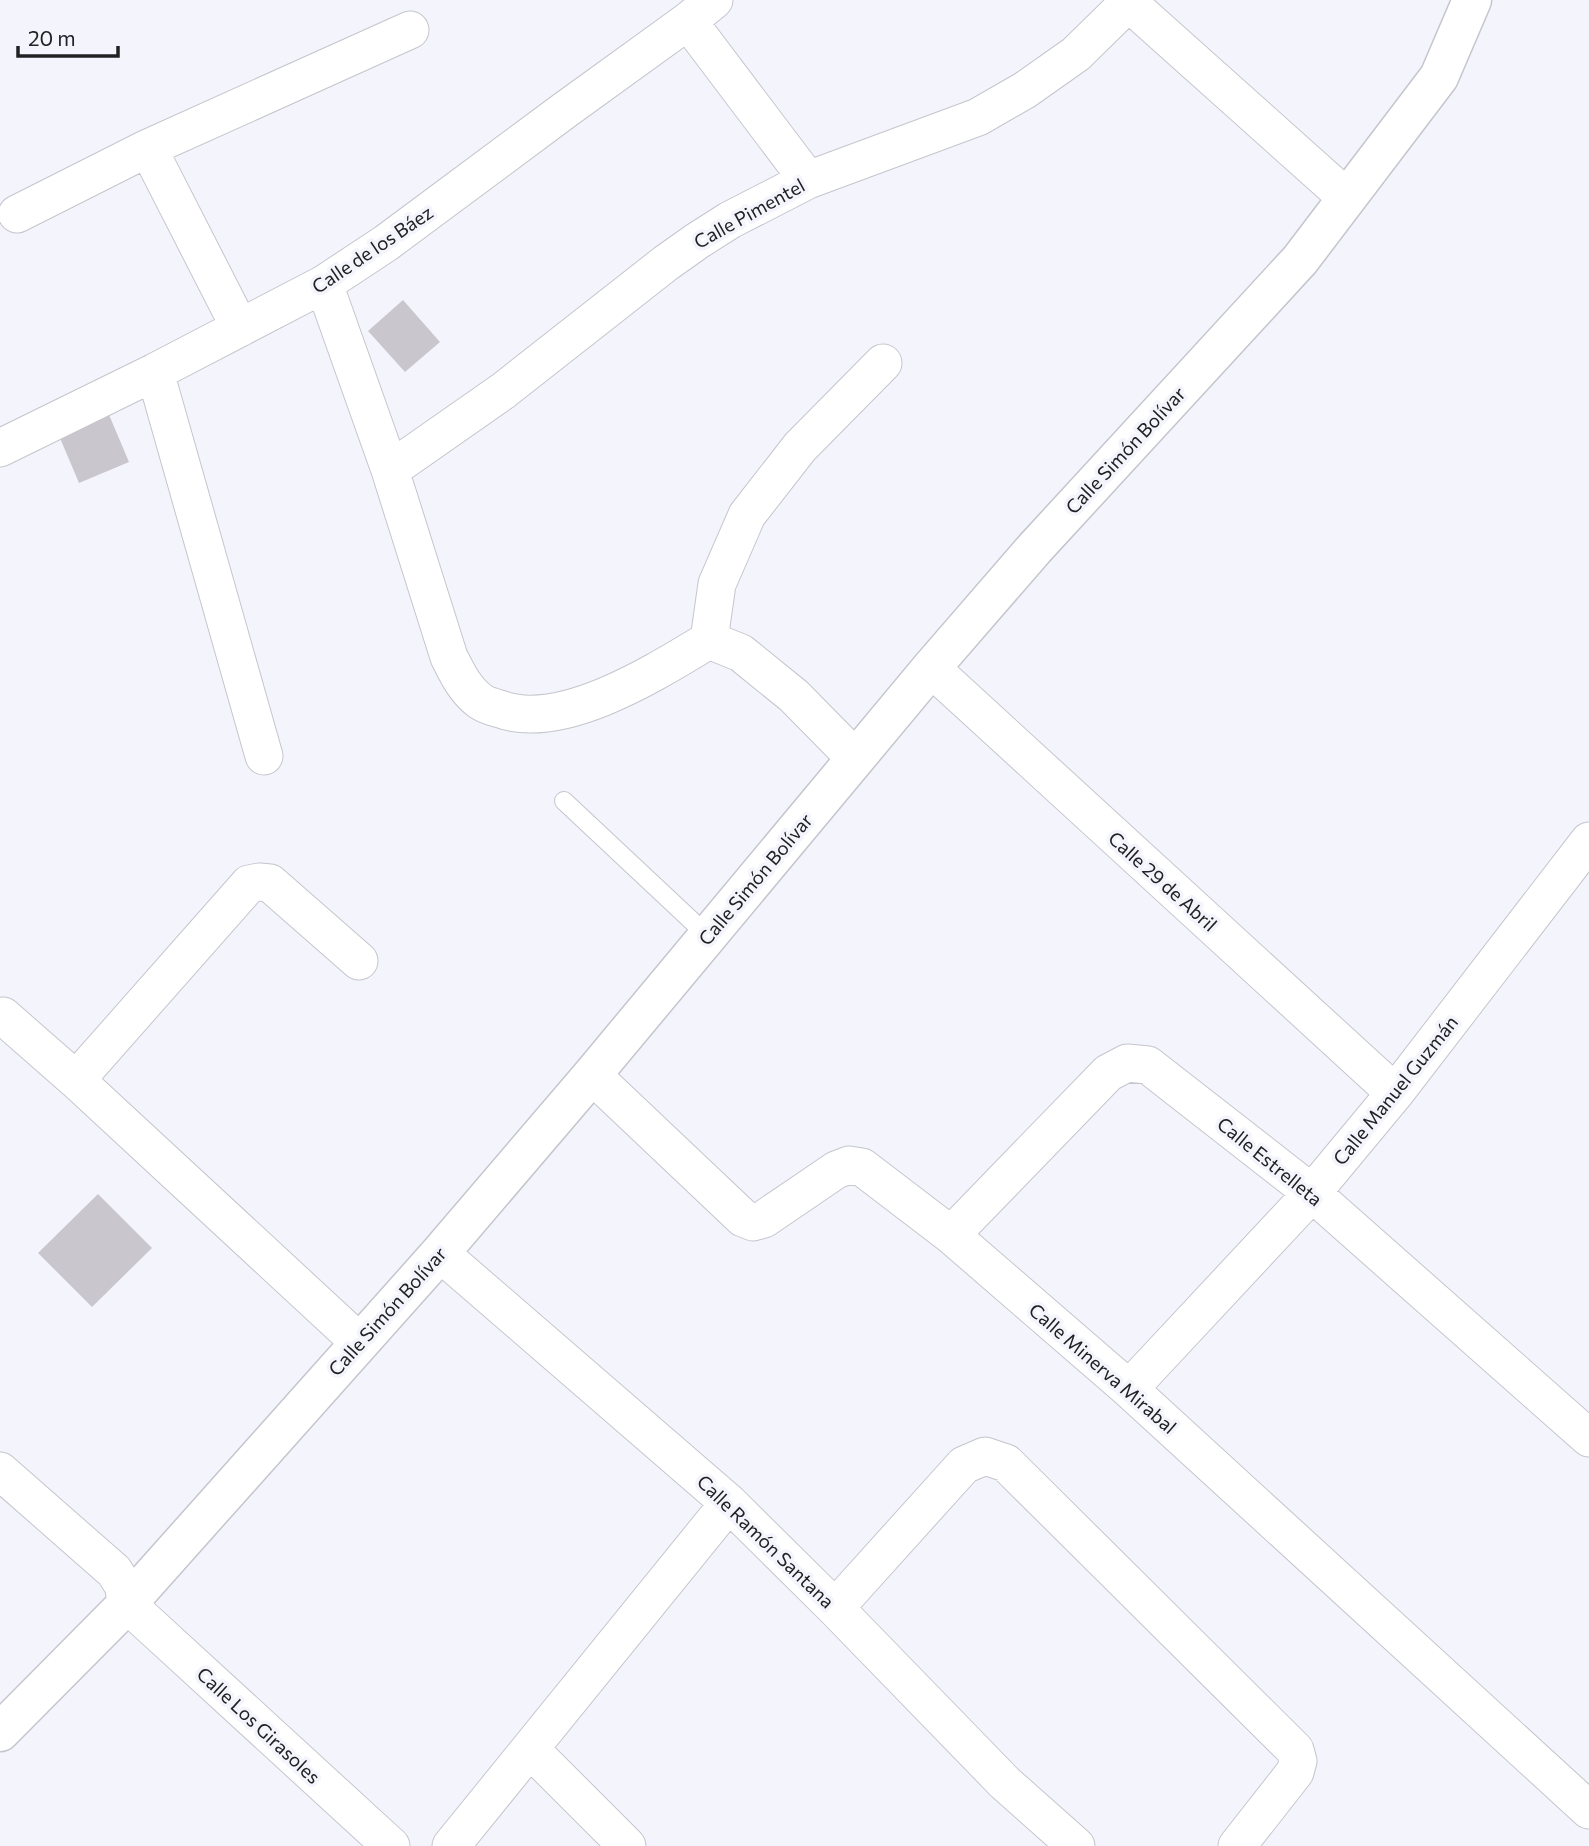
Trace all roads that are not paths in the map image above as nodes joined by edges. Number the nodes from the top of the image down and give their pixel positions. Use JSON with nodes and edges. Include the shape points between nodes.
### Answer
{"nodes":[{"id":1,"x":1472,"y":0,"type":"edge"},
{"id":2,"x":1130,"y":2,"type":"edge"},
{"id":3,"x":701,"y":11,"type":"edge"},
{"id":4,"x":410,"y":30,"type":"dead end"},
{"id":5,"x":148,"y":148,"type":"junction"},
{"id":6,"x":808,"y":180,"type":"junction"},
{"id":7,"x":1347,"y":198,"type":"junction"},
{"id":8,"x":17,"y":214,"type":"dead end"},
{"id":9,"x":324,"y":284,"type":"junction"},
{"id":10,"x":240,"y":328,"type":"junction"},
{"id":11,"x":883,"y":363,"type":"dead end"},
{"id":12,"x":155,"y":372,"type":"junction"},
{"id":13,"x":0,"y":448,"type":"edge"},
{"id":14,"x":390,"y":470,"type":"junction"},
{"id":15,"x":709,"y":640,"type":"junction"},
{"id":16,"x":931,"y":668,"type":"junction"},
{"id":17,"x":264,"y":756,"type":"dead end"},
{"id":18,"x":855,"y":758,"type":"junction"},
{"id":19,"x":564,"y":801,"type":"dead end"},
{"id":20,"x":1589,"y":841,"type":"edge"},
{"id":21,"x":708,"y":936,"type":"junction"},
{"id":22,"x":359,"y":961,"type":"dead end"},
{"id":23,"x":4,"y":1016,"type":"dead end"},
{"id":24,"x":592,"y":1075,"type":"junction"},
{"id":25,"x":76,"y":1080,"type":"junction"},
{"id":26,"x":1395,"y":1093,"type":"junction"},
{"id":27,"x":1312,"y":1193,"type":"junction"},
{"id":28,"x":951,"y":1235,"type":"junction"},
{"id":29,"x":440,"y":1253,"type":"junction"},
{"id":30,"x":359,"y":1342,"type":"junction"},
{"id":31,"x":1129,"y":1389,"type":"junction"},
{"id":32,"x":1589,"y":1438,"type":"edge"},
{"id":33,"x":0,"y":1471,"type":"edge"},
{"id":34,"x":729,"y":1503,"type":"junction"},
{"id":35,"x":127,"y":1604,"type":"junction"},
{"id":36,"x":835,"y":1608,"type":"junction"},
{"id":37,"x":0,"y":1732,"type":"edge"},
{"id":38,"x":530,"y":1749,"type":"junction"},
{"id":39,"x":1589,"y":1810,"type":"edge"},
{"id":40,"x":391,"y":1846,"type":"edge"},
{"id":41,"x":451,"y":1846,"type":"edge"},
{"id":42,"x":627,"y":1846,"type":"edge"},
{"id":43,"x":1076,"y":1846,"type":"edge"},
{"id":44,"x":1237,"y":1846,"type":"edge"}],
"edges":[{"from":1,"to":7,"type":"street","name":"Calle Simón Bolívar","via":[[1439,77]]},
{"from":2,"to":6,"type":"street","name":"Calle Pimentel","via":[[1076,54],[978,117]]},
{"from":2,"to":7,"type":"street"},
{"from":3,"to":6,"type":"street"},
{"from":3,"to":9,"type":"street","name":"Calle de los Báez"},
{"from":4,"to":5,"type":"street"},
{"from":5,"to":8,"type":"street"},
{"from":5,"to":10,"type":"street"},
{"from":6,"to":14,"type":"street","name":"Calle Pimentel","via":[[697,241],[503,391]]},
{"from":7,"to":16,"type":"street","name":"Calle Simón Bolívar","via":[[1300,260]]},
{"from":9,"to":10,"type":"street","name":"Calle de los Báez"},
{"from":9,"to":14,"type":"street"},
{"from":10,"to":12,"type":"street","name":"Calle de los Báez"},
{"from":11,"to":15,"type":"street","via":[[800,447],[747,515],[717,584]]},
{"from":12,"to":13,"type":"street","name":"Calle de los Báez"},
{"from":12,"to":17,"type":"street"},
{"from":14,"to":15,"type":"street","via":[[449,657],[461,681],[481,702],[512,714],[550,714],[617,690]]},
{"from":15,"to":18,"type":"street","via":[[741,653],[773,678]]},
{"from":16,"to":18,"type":"street","name":"Calle Simón Bolívar"},
{"from":16,"to":26,"type":"street","name":"Calle 29 de Abril"},
{"from":18,"to":21,"type":"street","name":"Calle Simón Bolívar"},
{"from":19,"to":21,"type":"lane"},
{"from":20,"to":26,"type":"street","name":"Calle Manuel Guzmán"},
{"from":21,"to":24,"type":"street","name":"Calle Simón Bolívar"},
{"from":22,"to":25,"type":"street","via":[[270,883],[249,884]]},
{"from":23,"to":25,"type":"street"},
{"from":24,"to":28,"type":"street","name":"Calle Minerva Mirabal","via":[[744,1218],[753,1222],[764,1219],[849,1165],[862,1167]]},
{"from":24,"to":29,"type":"street","name":"Calle Simón Bolívar"},
{"from":25,"to":30,"type":"street"},
{"from":26,"to":27,"type":"street","name":"Calle Manuel Guzmán"},
{"from":27,"to":28,"type":"street","name":"Calle Estrelleta","via":[[1148,1065],[1127,1063],[1108,1073]]},
{"from":27,"to":31,"type":"street","name":"Calle Manuel Guzmán"},
{"from":27,"to":32,"type":"street","name":"Calle Estrelleta"},
{"from":28,"to":31,"type":"street","name":"Calle Minerva Mirabal"},
{"from":29,"to":30,"type":"street","name":"Calle Simón Bolívar"},
{"from":29,"to":34,"type":"street","name":"Calle Ramón Santana"},
{"from":30,"to":35,"type":"street","name":"Calle Simón Bolívar"},
{"from":31,"to":39,"type":"street","name":"Calle Minerva Mirabal"},
{"from":33,"to":35,"type":"street","via":[[114,1570]]},
{"from":34,"to":36,"type":"street","name":"Calle Ramón Santana"},
{"from":34,"to":38,"type":"street"},
{"from":35,"to":37,"type":"street","name":"Calle Simón Bolívar"},
{"from":35,"to":40,"type":"street","name":"Calle Los Girasoles"},
{"from":36,"to":43,"type":"street","name":"Calle Ramón Santana","via":[[1005,1783]]},
{"from":36,"to":44,"type":"street","via":[[964,1465],[985,1455],[1006,1462],[1294,1750],[1295,1772]]},
{"from":38,"to":41,"type":"street"},
{"from":38,"to":42,"type":"street"}]}
